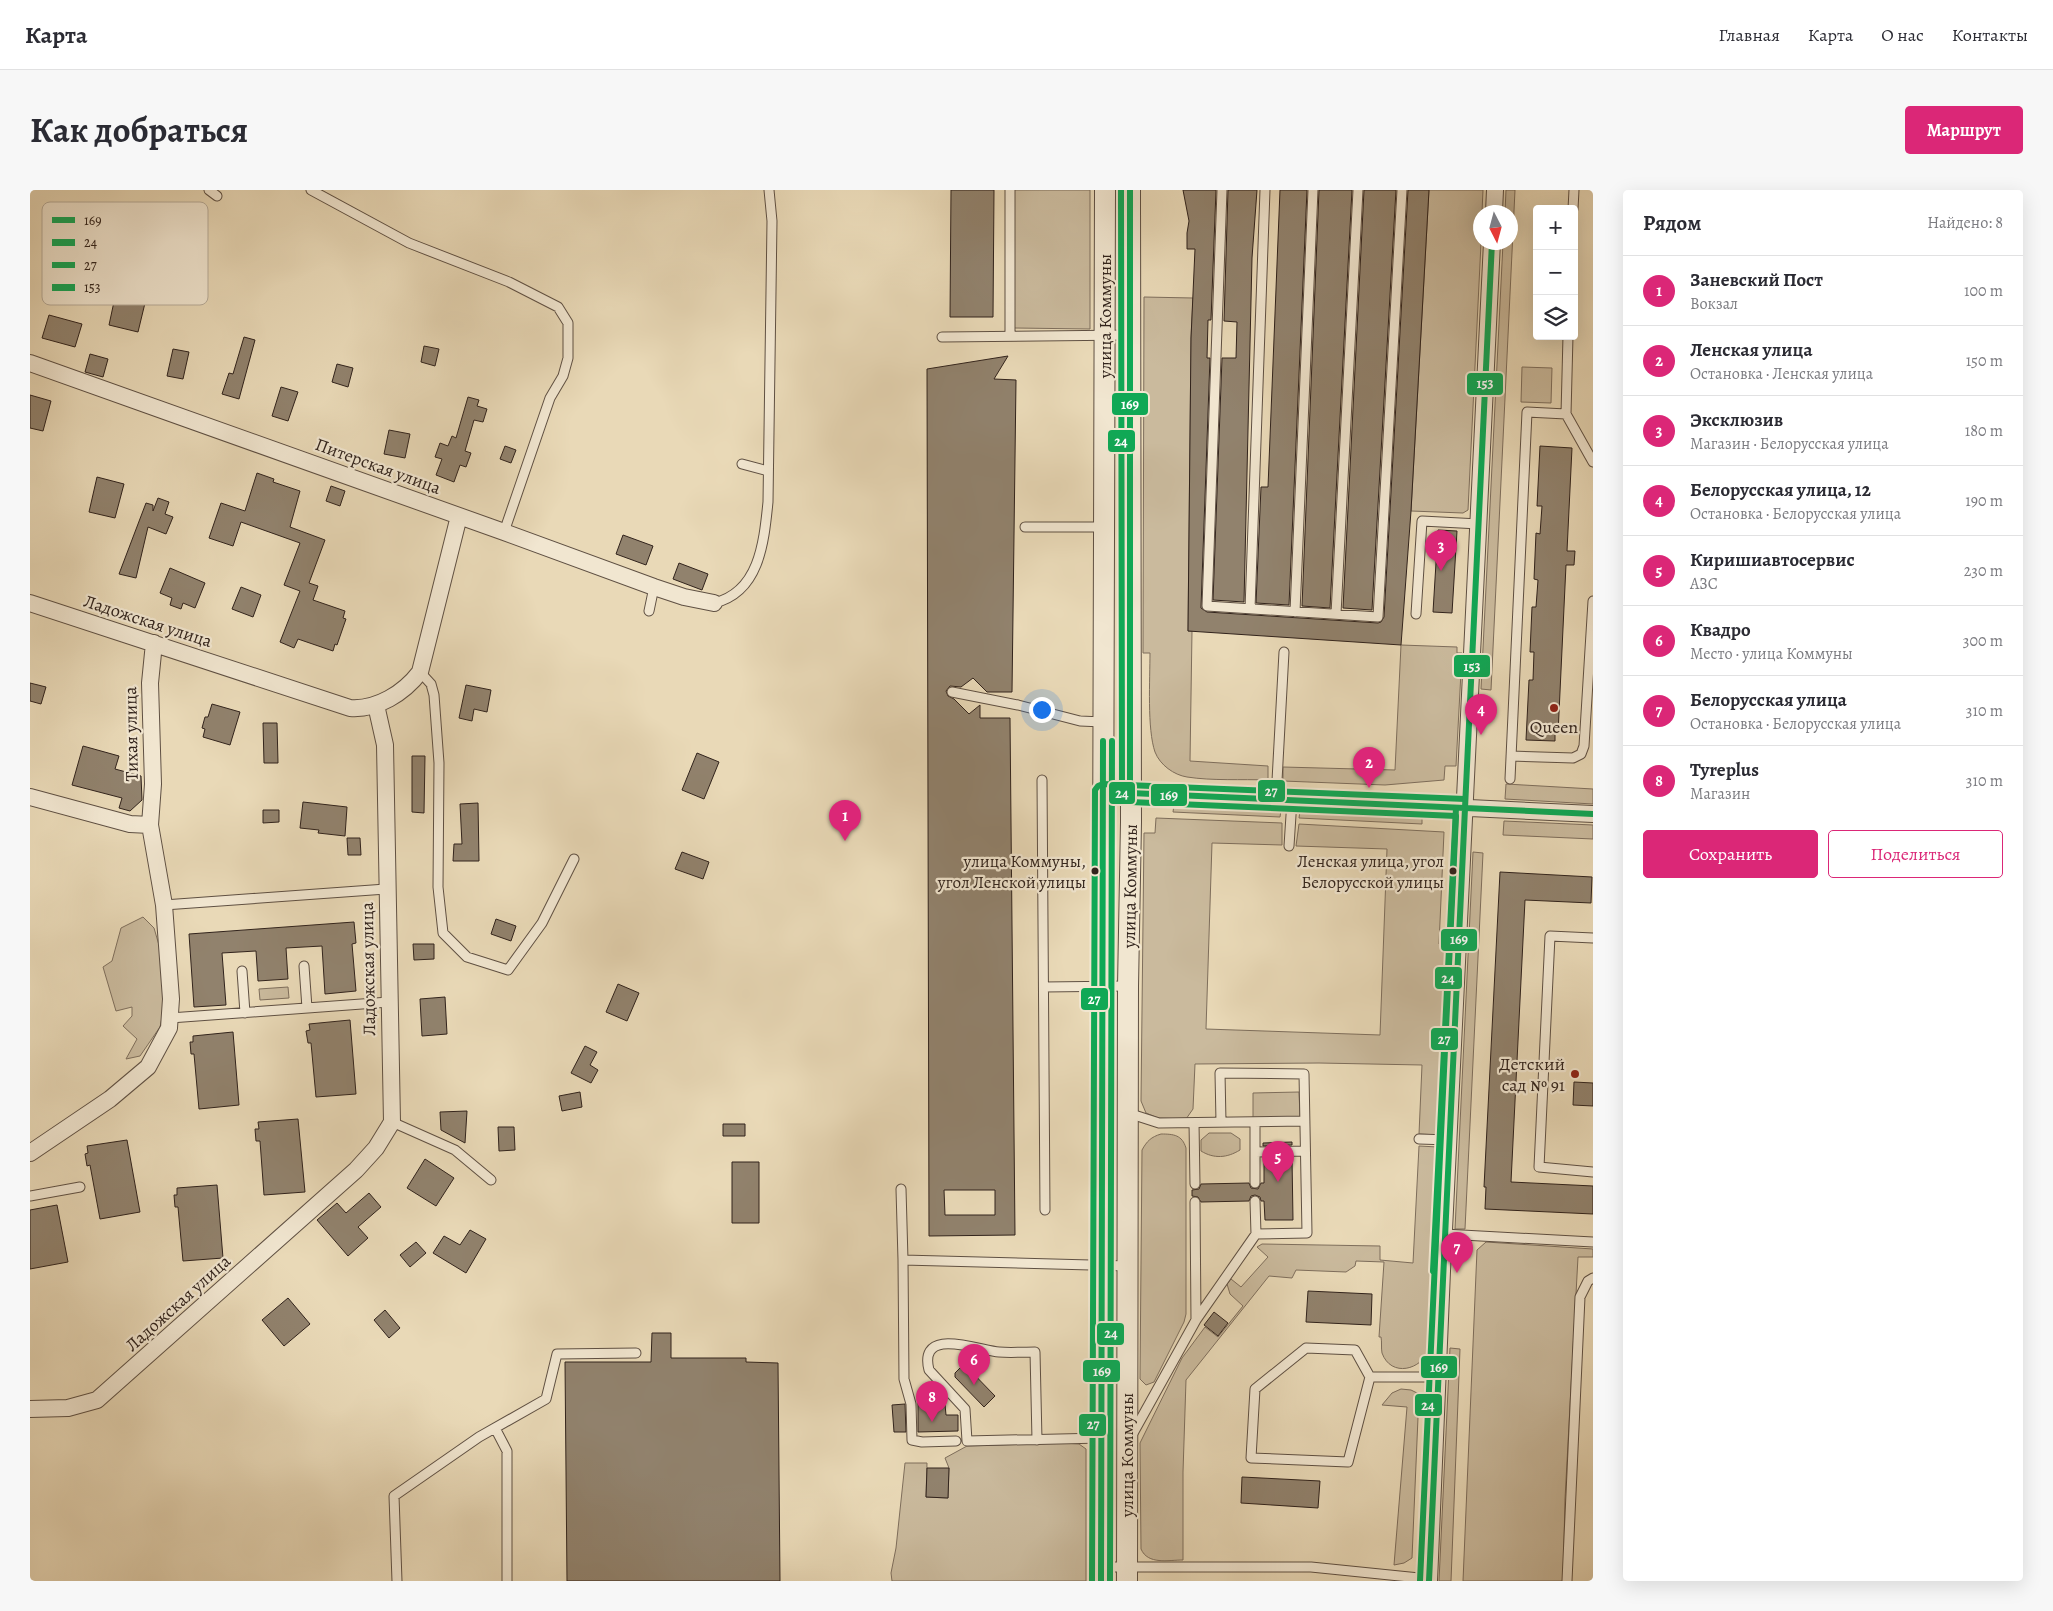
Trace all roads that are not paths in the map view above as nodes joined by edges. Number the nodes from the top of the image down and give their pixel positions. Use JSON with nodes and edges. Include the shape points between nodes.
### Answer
{"nodes":[{"id":1,"x":311,"y":190,"type":"edge"},
{"id":2,"x":769,"y":190,"type":"edge"},
{"id":3,"x":1010,"y":190,"type":"edge"},
{"id":4,"x":1105,"y":190,"type":"edge"},
{"id":5,"x":1130,"y":190,"type":"edge"},
{"id":6,"x":1222,"y":190,"type":"edge"},
{"id":7,"x":1265,"y":190,"type":"edge"},
{"id":8,"x":1312,"y":190,"type":"edge"},
{"id":9,"x":1358,"y":190,"type":"edge"},
{"id":10,"x":1402,"y":190,"type":"edge"},
{"id":11,"x":1495,"y":190,"type":"edge"},
{"id":12,"x":1574,"y":190,"type":"edge"},
{"id":13,"x":1494,"y":205,"type":"edge"},
{"id":14,"x":1573,"y":205,"type":"edge"},
{"id":15,"x":1492,"y":250,"type":"edge"},
{"id":16,"x":1130,"y":335,"type":"junction"},
{"id":17,"x":1010,"y":336,"type":"junction"},
{"id":18,"x":1104,"y":336,"type":"junction"},
{"id":19,"x":942,"y":337,"type":"dead end"},
{"id":20,"x":1568,"y":340,"type":"edge"},
{"id":21,"x":30,"y":363,"type":"edge"},
{"id":22,"x":1566,"y":414,"type":"junction"},
{"id":23,"x":1593,"y":462,"type":"edge"},
{"id":24,"x":742,"y":464,"type":"dead end"},
{"id":25,"x":768,"y":471,"type":"junction"},
{"id":26,"x":459,"y":516,"type":"junction"},
{"id":27,"x":1479,"y":524,"type":"junction"},
{"id":28,"x":1025,"y":527,"type":"dead end"},
{"id":29,"x":1104,"y":527,"type":"junction"},
{"id":30,"x":504,"y":532,"type":"junction"},
{"id":31,"x":654,"y":587,"type":"junction"},
{"id":32,"x":1593,"y":601,"type":"edge"},
{"id":33,"x":30,"y":603,"type":"edge"},
{"id":34,"x":714,"y":603,"type":"joint"},
{"id":35,"x":1250,"y":609,"type":"junction"},
{"id":36,"x":648,"y":611,"type":"dead end"},
{"id":37,"x":1295,"y":612,"type":"junction"},
{"id":38,"x":1336,"y":614,"type":"junction"},
{"id":39,"x":1416,"y":614,"type":"dead end"},
{"id":40,"x":154,"y":643,"type":"junction"},
{"id":41,"x":1284,"y":652,"type":"dead end"},
{"id":42,"x":420,"y":672,"type":"junction"},
{"id":43,"x":1590,"y":688,"type":"edge"},
{"id":44,"x":952,"y":692,"type":"dead end"},
{"id":45,"x":376,"y":705,"type":"junction"},
{"id":46,"x":1103,"y":722,"type":"junction"},
{"id":47,"x":1511,"y":756,"type":"junction"},
{"id":48,"x":1510,"y":779,"type":"dead end"},
{"id":49,"x":1042,"y":780,"type":"dead end"},
{"id":50,"x":1103,"y":792,"type":"junction"},
{"id":51,"x":1130,"y":793,"type":"junction"},
{"id":52,"x":30,"y":797,"type":"edge"},
{"id":53,"x":1284,"y":799,"type":"junction"},
{"id":54,"x":1465,"y":808,"type":"junction"},
{"id":55,"x":1593,"y":814,"type":"edge"},
{"id":56,"x":150,"y":825,"type":"junction"},
{"id":57,"x":1289,"y":846,"type":"dead end"},
{"id":58,"x":574,"y":859,"type":"dead end"},
{"id":59,"x":386,"y":889,"type":"junction"},
{"id":60,"x":164,"y":905,"type":"junction"},
{"id":61,"x":1593,"y":938,"type":"edge"},
{"id":62,"x":304,"y":966,"type":"dead end"},
{"id":63,"x":242,"y":970,"type":"dead end"},
{"id":64,"x":1103,"y":986,"type":"junction"},
{"id":65,"x":1128,"y":986,"type":"junction"},
{"id":66,"x":1044,"y":987,"type":"junction"},
{"id":67,"x":389,"y":1002,"type":"junction"},
{"id":68,"x":307,"y":1008,"type":"junction"},
{"id":69,"x":246,"y":1013,"type":"junction"},
{"id":70,"x":170,"y":1018,"type":"junction"},
{"id":71,"x":1128,"y":1113,"type":"junction"},
{"id":72,"x":1305,"y":1121,"type":"junction"},
{"id":73,"x":392,"y":1122,"type":"junction"},
{"id":74,"x":1221,"y":1122,"type":"junction"},
{"id":75,"x":1255,"y":1122,"type":"junction"},
{"id":76,"x":1194,"y":1123,"type":"junction"},
{"id":77,"x":1419,"y":1139,"type":"dead end"},
{"id":78,"x":1449,"y":1140,"type":"junction"},
{"id":79,"x":1305,"y":1151,"type":"junction"},
{"id":80,"x":1255,"y":1152,"type":"junction"},
{"id":81,"x":30,"y":1153,"type":"edge"},
{"id":82,"x":1593,"y":1172,"type":"edge"},
{"id":83,"x":491,"y":1180,"type":"dead end"},
{"id":84,"x":1255,"y":1183,"type":"dead end"},
{"id":85,"x":1195,"y":1184,"type":"dead end"},
{"id":86,"x":80,"y":1187,"type":"dead end"},
{"id":87,"x":900,"y":1189,"type":"dead end"},
{"id":88,"x":30,"y":1196,"type":"edge"},
{"id":89,"x":1255,"y":1201,"type":"dead end"},
{"id":90,"x":1195,"y":1202,"type":"dead end"},
{"id":91,"x":1046,"y":1210,"type":"dead end"},
{"id":92,"x":1256,"y":1234,"type":"junction"},
{"id":93,"x":1444,"y":1234,"type":"junction"},
{"id":94,"x":1593,"y":1242,"type":"edge"},
{"id":95,"x":903,"y":1260,"type":"junction"},
{"id":96,"x":1102,"y":1266,"type":"junction"},
{"id":97,"x":1128,"y":1266,"type":"junction"},
{"id":98,"x":1593,"y":1278,"type":"edge"},
{"id":99,"x":1196,"y":1320,"type":"junction"},
{"id":100,"x":636,"y":1353,"type":"dead end"},
{"id":101,"x":1370,"y":1377,"type":"junction"},
{"id":102,"x":1437,"y":1377,"type":"junction"},
{"id":103,"x":30,"y":1409,"type":"edge"},
{"id":104,"x":495,"y":1428,"type":"junction"},
{"id":105,"x":1102,"y":1438,"type":"junction"},
{"id":106,"x":1037,"y":1440,"type":"junction"},
{"id":107,"x":956,"y":1441,"type":"dead end"},
{"id":108,"x":1127,"y":1444,"type":"junction"},
{"id":109,"x":1101,"y":1574,"type":"edge"},
{"id":110,"x":1127,"y":1574,"type":"edge"},
{"id":111,"x":1429,"y":1580,"type":"edge"},
{"id":112,"x":397,"y":1581,"type":"edge"},
{"id":113,"x":507,"y":1581,"type":"edge"},
{"id":114,"x":1567,"y":1581,"type":"edge"}],
"edges":[{"from":1,"to":30,"type":"lane","via":[[409,243],[509,282],[558,307],[568,323],[568,358],[563,376],[550,398]]},
{"from":2,"to":25,"type":"lane","via":[[772,221]]},
{"from":3,"to":17,"type":"lane"},
{"from":4,"to":18,"type":"street","name":"улица Коммуны"},
{"from":5,"to":16,"type":"street","name":"улица Коммуны"},
{"from":6,"to":35,"type":"lane","via":[[1207,606]]},
{"from":7,"to":35,"type":"lane"},
{"from":8,"to":37,"type":"lane"},
{"from":9,"to":38,"type":"lane"},
{"from":10,"to":38,"type":"lane","via":[[1378,617]]},
{"from":11,"to":13,"type":"street"},
{"from":12,"to":14,"type":"lane"},
{"from":15,"to":27,"type":"street"},
{"from":16,"to":18,"type":"lane"},
{"from":16,"to":51,"type":"street","name":"улица Коммуны"},
{"from":17,"to":18,"type":"lane"},
{"from":17,"to":19,"type":"lane"},
{"from":18,"to":29,"type":"street","name":"улица Коммуны"},
{"from":20,"to":22,"type":"lane"},
{"from":21,"to":26,"type":"street","name":"Питерская улица"},
{"from":22,"to":23,"type":"lane"},
{"from":22,"to":47,"type":"lane","via":[[1528,412]]},
{"from":24,"to":25,"type":"lane"},
{"from":25,"to":34,"type":"lane","via":[[764,539],[754,569],[739,592]]},
{"from":26,"to":30,"type":"street","name":"Питерская улица"},
{"from":26,"to":42,"type":"street"},
{"from":27,"to":39,"type":"lane","via":[[1422,521]]},
{"from":27,"to":54,"type":"street"},
{"from":28,"to":29,"type":"lane"},
{"from":29,"to":46,"type":"street","name":"улица Коммуны"},
{"from":30,"to":31,"type":"street","name":"Питерская улица"},
{"from":31,"to":34,"type":"street","name":"Питерская улица"},
{"from":31,"to":36,"type":"lane"},
{"from":32,"to":43,"type":"lane"},
{"from":33,"to":40,"type":"street","name":"Ладожская улица"},
{"from":35,"to":37,"type":"lane"},
{"from":37,"to":38,"type":"lane"},
{"from":40,"to":45,"type":"street","name":"Ладожская улица","via":[[350,708]]},
{"from":40,"to":56,"type":"street","name":"Тихая улица","via":[[150,684],[153,784]]},
{"from":41,"to":53,"type":"lane"},
{"from":42,"to":45,"type":"street","via":[[410,686]]},
{"from":42,"to":58,"type":"lane","via":[[431,684],[434,695],[440,763],[438,887],[443,933],[467,957],[508,970],[542,923]]},
{"from":43,"to":47,"type":"lane","via":[[1581,754],[1572,758]]},
{"from":44,"to":46,"type":"lane","via":[[1080,721]]},
{"from":45,"to":59,"type":"street","name":"Ладожская улица","via":[[385,744]]},
{"from":46,"to":50,"type":"street","name":"улица Коммуны"},
{"from":47,"to":48,"type":"lane"},
{"from":49,"to":66,"type":"lane"},
{"from":50,"to":51,"type":"street"},
{"from":50,"to":64,"type":"street","name":"улица Коммуны"},
{"from":51,"to":53,"type":"street"},
{"from":51,"to":65,"type":"street","name":"улица Коммуны"},
{"from":52,"to":56,"type":"street","via":[[130,824]]},
{"from":53,"to":54,"type":"street"},
{"from":53,"to":57,"type":"lane"},
{"from":54,"to":55,"type":"street"},
{"from":54,"to":78,"type":"street"},
{"from":56,"to":60,"type":"street","name":"Тихая улица"},
{"from":59,"to":60,"type":"lane"},
{"from":59,"to":67,"type":"street","name":"Ладожская улица"},
{"from":60,"to":70,"type":"street","name":"Тихая улица"},
{"from":61,"to":82,"type":"lane","via":[[1550,936],[1539,1167]]},
{"from":62,"to":68,"type":"lane"},
{"from":63,"to":69,"type":"lane"},
{"from":64,"to":65,"type":"lane"},
{"from":64,"to":66,"type":"lane"},
{"from":64,"to":96,"type":"street","name":"улица Коммуны"},
{"from":65,"to":71,"type":"street","name":"улица Коммуны"},
{"from":66,"to":91,"type":"lane"},
{"from":67,"to":68,"type":"lane"},
{"from":67,"to":73,"type":"street","name":"Ладожская улица"},
{"from":68,"to":69,"type":"lane"},
{"from":69,"to":70,"type":"lane"},
{"from":70,"to":81,"type":"street","name":"Тихая улица","via":[[169,1028],[148,1067],[110,1100]]},
{"from":71,"to":76,"type":"lane","via":[[1159,1123]]},
{"from":71,"to":97,"type":"street","name":"улица Коммуны"},
{"from":72,"to":74,"type":"lane","via":[[1304,1074],[1220,1073]]},
{"from":72,"to":75,"type":"lane"},
{"from":72,"to":79,"type":"lane"},
{"from":73,"to":83,"type":"lane","via":[[455,1150]]},
{"from":73,"to":103,"type":"street","name":"Ладожская улица","via":[[376,1148],[356,1170],[97,1400],[68,1408]]},
{"from":74,"to":75,"type":"lane"},
{"from":74,"to":76,"type":"lane"},
{"from":75,"to":80,"type":"lane"},
{"from":76,"to":85,"type":"lane"},
{"from":77,"to":78,"type":"lane"},
{"from":78,"to":93,"type":"street"},
{"from":79,"to":80,"type":"lane"},
{"from":79,"to":92,"type":"lane","via":[[1306,1233]]},
{"from":80,"to":84,"type":"lane"},
{"from":86,"to":88,"type":"lane"},
{"from":87,"to":95,"type":"lane"},
{"from":89,"to":92,"type":"lane"},
{"from":90,"to":99,"type":"lane"},
{"from":92,"to":99,"type":"lane"},
{"from":93,"to":94,"type":"lane"},
{"from":93,"to":102,"type":"street"},
{"from":95,"to":96,"type":"lane"},
{"from":95,"to":107,"type":"lane","via":[[904,1379],[911,1404],[912,1440]]},
{"from":96,"to":97,"type":"lane"},
{"from":96,"to":105,"type":"street","name":"улица Коммуны"},
{"from":97,"to":108,"type":"street","name":"улица Коммуны"},
{"from":98,"to":114,"type":"lane","via":[[1580,1297]]},
{"from":99,"to":108,"type":"lane"},
{"from":100,"to":104,"type":"lane","via":[[557,1354],[546,1399]]},
{"from":101,"to":101,"type":"lane","via":[[1355,1350],[1306,1348],[1255,1388],[1251,1458],[1348,1462]]},
{"from":101,"to":102,"type":"lane"},
{"from":102,"to":111,"type":"street"},
{"from":104,"to":112,"type":"lane","via":[[394,1496]]},
{"from":104,"to":113,"type":"lane","via":[[507,1452]]},
{"from":105,"to":106,"type":"lane"},
{"from":105,"to":109,"type":"street","name":"улица Коммуны"},
{"from":106,"to":106,"type":"lane","via":[[1034,1352],[998,1352],[949,1342],[934,1346],[927,1362],[929,1370],[965,1409],[967,1441]]},
{"from":108,"to":110,"type":"street","name":"улица Коммуны"},
{"from":109,"to":110,"type":"lane"},
{"from":110,"to":111,"type":"lane","via":[[1311,1568]]}]}
